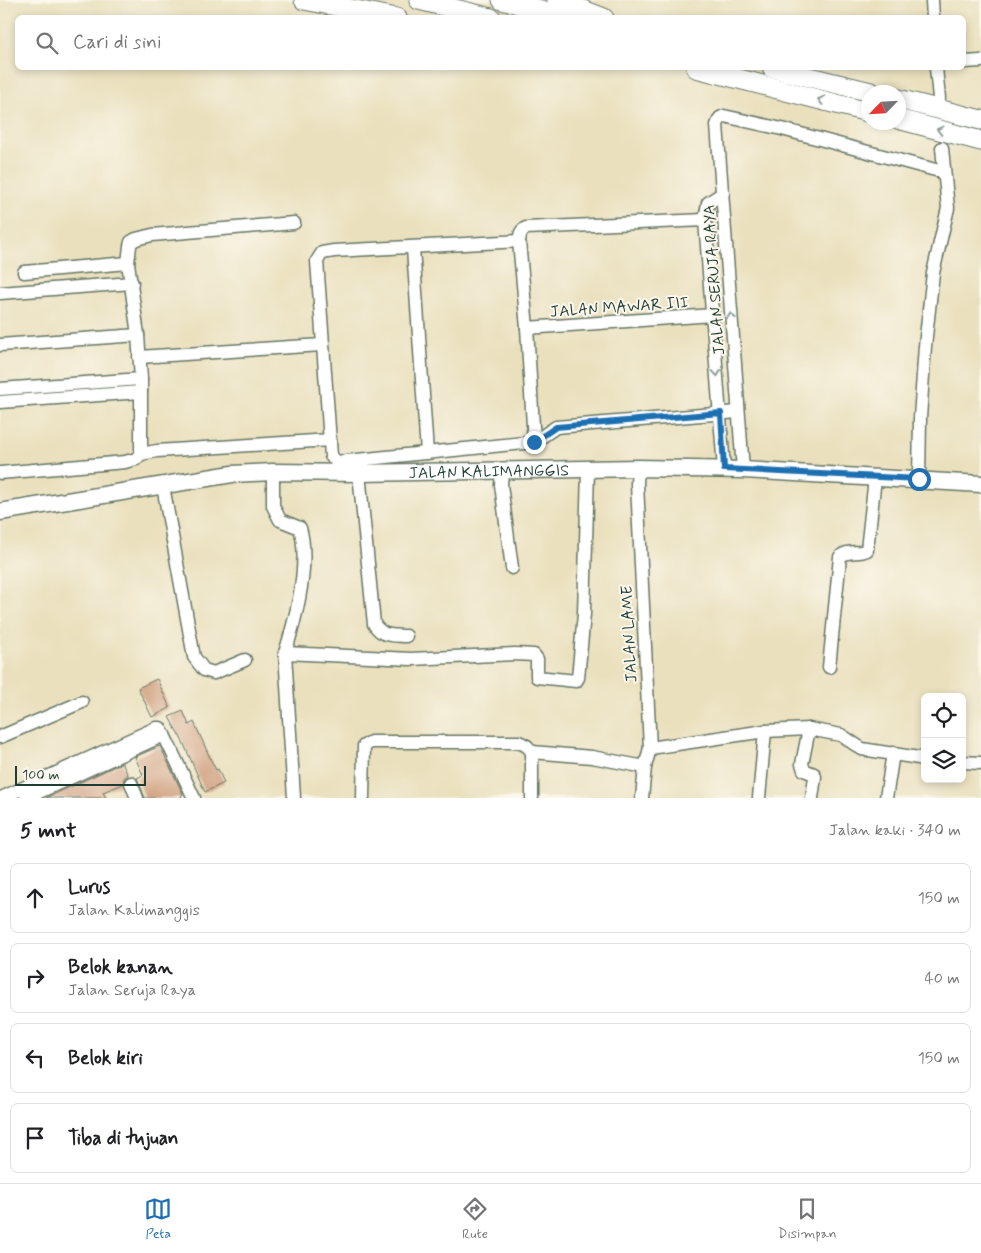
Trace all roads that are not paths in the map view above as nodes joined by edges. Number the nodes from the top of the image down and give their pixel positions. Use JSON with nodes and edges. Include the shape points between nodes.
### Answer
{"nodes":[{"id":1,"x":304,"y":0,"type":"edge"},
{"id":2,"x":419,"y":0,"type":"edge"},
{"id":3,"x":502,"y":0,"type":"edge"},
{"id":4,"x":557,"y":0,"type":"edge"},
{"id":5,"x":932,"y":0,"type":"edge"},
{"id":6,"x":382,"y":15,"type":"edge"},
{"id":7,"x":479,"y":15,"type":"edge"},
{"id":8,"x":560,"y":15,"type":"edge"},
{"id":9,"x":596,"y":15,"type":"edge"},
{"id":10,"x":933,"y":15,"type":"edge"},
{"id":11,"x":981,"y":61,"type":"edge"},
{"id":12,"x":966,"y":62,"type":"edge"},
{"id":13,"x":704,"y":70,"type":"edge"},
{"id":14,"x":780,"y":70,"type":"edge"},
{"id":15,"x":936,"y":70,"type":"edge"},
{"id":16,"x":861,"y":89,"type":"edge"},
{"id":17,"x":939,"y":98,"type":"dead end"},
{"id":18,"x":906,"y":101,"type":"edge"},
{"id":19,"x":861,"y":110,"type":"edge"},
{"id":20,"x":981,"y":120,"type":"edge"},
{"id":21,"x":906,"y":122,"type":"edge"},
{"id":22,"x":981,"y":141,"type":"edge"},
{"id":23,"x":942,"y":148,"type":"dead end"},
{"id":24,"x":943,"y":172,"type":"junction"},
{"id":25,"x":724,"y":193,"type":"junction"},
{"id":26,"x":705,"y":220,"type":"junction"},
{"id":27,"x":294,"y":223,"type":"dead end"},
{"id":28,"x":519,"y":241,"type":"junction"},
{"id":29,"x":413,"y":248,"type":"junction"},
{"id":30,"x":727,"y":256,"type":"junction"},
{"id":31,"x":709,"y":259,"type":"junction"},
{"id":32,"x":128,"y":263,"type":"junction"},
{"id":33,"x":24,"y":272,"type":"dead end"},
{"id":34,"x":132,"y":283,"type":"junction"},
{"id":35,"x":0,"y":293,"type":"edge"},
{"id":36,"x":713,"y":315,"type":"junction"},
{"id":37,"x":527,"y":328,"type":"junction"},
{"id":38,"x":138,"y":335,"type":"junction"},
{"id":39,"x":0,"y":345,"type":"edge"},
{"id":40,"x":322,"y":345,"type":"junction"},
{"id":41,"x":139,"y":357,"type":"junction"},
{"id":42,"x":141,"y":379,"type":"junction"},
{"id":43,"x":141,"y":392,"type":"junction"},
{"id":44,"x":1,"y":396,"type":"edge"},
{"id":45,"x":738,"y":412,"type":"junction"},
{"id":46,"x":721,"y":413,"type":"junction"},
{"id":47,"x":330,"y":440,"type":"junction"},
{"id":48,"x":534,"y":442,"type":"junction"},
{"id":49,"x":427,"y":453,"type":"junction"},
{"id":50,"x":140,"y":454,"type":"junction"},
{"id":51,"x":638,"y":468,"type":"junction"},
{"id":52,"x":724,"y":469,"type":"junction"},
{"id":53,"x":588,"y":470,"type":"junction"},
{"id":54,"x":743,"y":470,"type":"junction"},
{"id":55,"x":502,"y":471,"type":"junction"},
{"id":56,"x":273,"y":472,"type":"junction"},
{"id":57,"x":0,"y":473,"type":"edge"},
{"id":58,"x":359,"y":473,"type":"junction"},
{"id":59,"x":875,"y":478,"type":"junction"},
{"id":60,"x":919,"y":479,"type":"junction"},
{"id":61,"x":981,"y":484,"type":"edge"},
{"id":62,"x":163,"y":486,"type":"junction"},
{"id":63,"x":0,"y":512,"type":"edge"},
{"id":64,"x":512,"y":568,"type":"dead end"},
{"id":65,"x":406,"y":636,"type":"dead end"},
{"id":66,"x":285,"y":653,"type":"junction"},
{"id":67,"x":245,"y":660,"type":"dead end"},
{"id":68,"x":829,"y":667,"type":"dead end"},
{"id":69,"x":82,"y":702,"type":"dead end"},
{"id":70,"x":809,"y":729,"type":"junction"},
{"id":71,"x":765,"y":731,"type":"junction"},
{"id":72,"x":164,"y":735,"type":"junction"},
{"id":73,"x":0,"y":737,"type":"edge"},
{"id":74,"x":650,"y":748,"type":"junction"},
{"id":75,"x":532,"y":752,"type":"junction"},
{"id":76,"x":893,"y":753,"type":"junction"},
{"id":77,"x":921,"y":758,"type":"edge"},
{"id":78,"x":966,"y":762,"type":"edge"},
{"id":79,"x":981,"y":763,"type":"edge"},
{"id":80,"x":645,"y":767,"type":"junction"},
{"id":81,"x":131,"y":783,"type":"dead end"},
{"id":82,"x":3,"y":794,"type":"edge"},
{"id":83,"x":26,"y":798,"type":"edge"},
{"id":84,"x":137,"y":798,"type":"edge"},
{"id":85,"x":194,"y":798,"type":"edge"},
{"id":86,"x":294,"y":798,"type":"edge"},
{"id":87,"x":363,"y":798,"type":"edge"},
{"id":88,"x":532,"y":798,"type":"edge"},
{"id":89,"x":642,"y":798,"type":"edge"},
{"id":90,"x":759,"y":798,"type":"edge"},
{"id":91,"x":812,"y":798,"type":"edge"},
{"id":92,"x":886,"y":798,"type":"edge"}],
"edges":[{"from":1,"to":6,"type":"highway"},
{"from":2,"to":7,"type":"highway"},
{"from":3,"to":8,"type":"highway"},
{"from":4,"to":9,"type":"highway"},
{"from":5,"to":10,"type":"street"},
{"from":11,"to":12,"type":"street"},
{"from":19,"to":13,"type":"highway","one_way":true},
{"from":14,"to":16,"type":"highway"},
{"from":15,"to":17,"type":"street"},
{"from":18,"to":20,"type":"highway"},
{"from":22,"to":21,"type":"highway","one_way":true},
{"from":23,"to":24,"type":"street"},
{"from":24,"to":25,"type":"street","via":[[724,116],[717,125]]},
{"from":24,"to":60,"type":"street","via":[[948,208],[933,273],[925,346]]},
{"from":25,"to":26,"type":"street","name":"JALAN SERUJA RAYA","via":[[708,203]]},
{"from":25,"to":30,"type":"street","name":"JALAN SERUJA RAYA"},
{"from":26,"to":28,"type":"street","via":[[526,228]]},
{"from":26,"to":31,"type":"street","name":"JALAN SERUJA RAYA"},
{"from":27,"to":32,"type":"street","via":[[152,234],[133,240]]},
{"from":28,"to":29,"type":"street"},
{"from":28,"to":37,"type":"street"},
{"from":29,"to":40,"type":"street","via":[[322,253],[317,261]]},
{"from":29,"to":49,"type":"street"},
{"from":30,"to":31,"type":"street"},
{"from":45,"to":30,"type":"street","name":"JALAN SERUJA RAYA","one_way":true},
{"from":31,"to":36,"type":"street","name":"JALAN SERUJA RAYA"},
{"from":32,"to":33,"type":"street"},
{"from":32,"to":34,"type":"street"},
{"from":34,"to":35,"type":"street"},
{"from":34,"to":38,"type":"street"},
{"from":36,"to":37,"type":"street","name":"JALAN MAWAR III"},
{"from":36,"to":46,"type":"street","name":"JALAN SERUJA RAYA","one_way":true},
{"from":37,"to":48,"type":"street"},
{"from":38,"to":39,"type":"street"},
{"from":38,"to":41,"type":"street"},
{"from":40,"to":41,"type":"street"},
{"from":40,"to":47,"type":"street"},
{"from":41,"to":42,"type":"street"},
{"from":42,"to":43,"type":"street"},
{"from":42,"to":44,"type":"street"},
{"from":43,"to":44,"type":"street"},
{"from":43,"to":50,"type":"street"},
{"from":45,"to":46,"type":"street"},
{"from":45,"to":54,"type":"street","name":"JALAN SERUJA RAYA"},
{"from":46,"to":48,"type":"street","via":[[556,427]]},
{"from":46,"to":52,"type":"street","name":"JALAN SERUJA RAYA"},
{"from":47,"to":49,"type":"street","via":[[331,456],[337,462]]},
{"from":47,"to":50,"type":"street"},
{"from":48,"to":49,"type":"street"},
{"from":50,"to":57,"type":"street","via":[[136,459],[116,463]]},
{"from":51,"to":52,"type":"main road","name":"JALAN KALIMANGGIS"},
{"from":51,"to":53,"type":"main road","name":"JALAN KALIMANGGIS"},
{"from":51,"to":74,"type":"street","name":"JALAN LAME"},
{"from":52,"to":54,"type":"main road","name":"JALAN KALIMANGGIS"},
{"from":53,"to":55,"type":"main road","name":"JALAN KALIMANGGIS"},
{"from":53,"to":66,"type":"street","via":[[584,614],[577,681],[537,677],[538,659],[534,655],[411,659]]},
{"from":54,"to":59,"type":"main road","name":"JALAN KALIMANGGIS"},
{"from":55,"to":58,"type":"main road","name":"JALAN KALIMANGGIS"},
{"from":55,"to":64,"type":"street"},
{"from":56,"to":58,"type":"main road","name":"JALAN KALIMANGGIS"},
{"from":56,"to":62,"type":"main road","name":"JALAN KALIMANGGIS","via":[[232,474]]},
{"from":56,"to":66,"type":"street","via":[[274,506],[280,520],[300,528],[303,539],[304,566]]},
{"from":58,"to":65,"type":"street","via":[[374,624],[384,634]]},
{"from":59,"to":60,"type":"main road","name":"JALAN KALIMANGGIS"},
{"from":59,"to":68,"type":"street","via":[[867,550],[845,552],[840,557]]},
{"from":60,"to":61,"type":"main road","name":"JALAN KALIMANGGIS"},
{"from":62,"to":63,"type":"main road","name":"JALAN KALIMANGGIS"},
{"from":62,"to":67,"type":"street","via":[[194,657],[204,670],[214,673]]},
{"from":66,"to":86,"type":"street"},
{"from":69,"to":73,"type":"street"},
{"from":70,"to":71,"type":"street"},
{"from":70,"to":76,"type":"street","via":[[841,735],[862,749]]},
{"from":70,"to":91,"type":"street","via":[[802,764],[804,770],[816,777]]},
{"from":71,"to":74,"type":"street"},
{"from":71,"to":90,"type":"street"},
{"from":72,"to":82,"type":"street","via":[[160,728],[156,728]]},
{"from":72,"to":83,"type":"street"},
{"from":72,"to":85,"type":"street"},
{"from":74,"to":80,"type":"street","name":"JALAN LAME"},
{"from":75,"to":80,"type":"street","via":[[592,757]]},
{"from":75,"to":87,"type":"street","via":[[519,742],[371,742],[364,746]]},
{"from":75,"to":88,"type":"street"},
{"from":76,"to":77,"type":"street"},
{"from":76,"to":92,"type":"street"},
{"from":78,"to":79,"type":"street"},
{"from":80,"to":89,"type":"street","name":"JALAN LAME"},
{"from":81,"to":84,"type":"street"}]}
